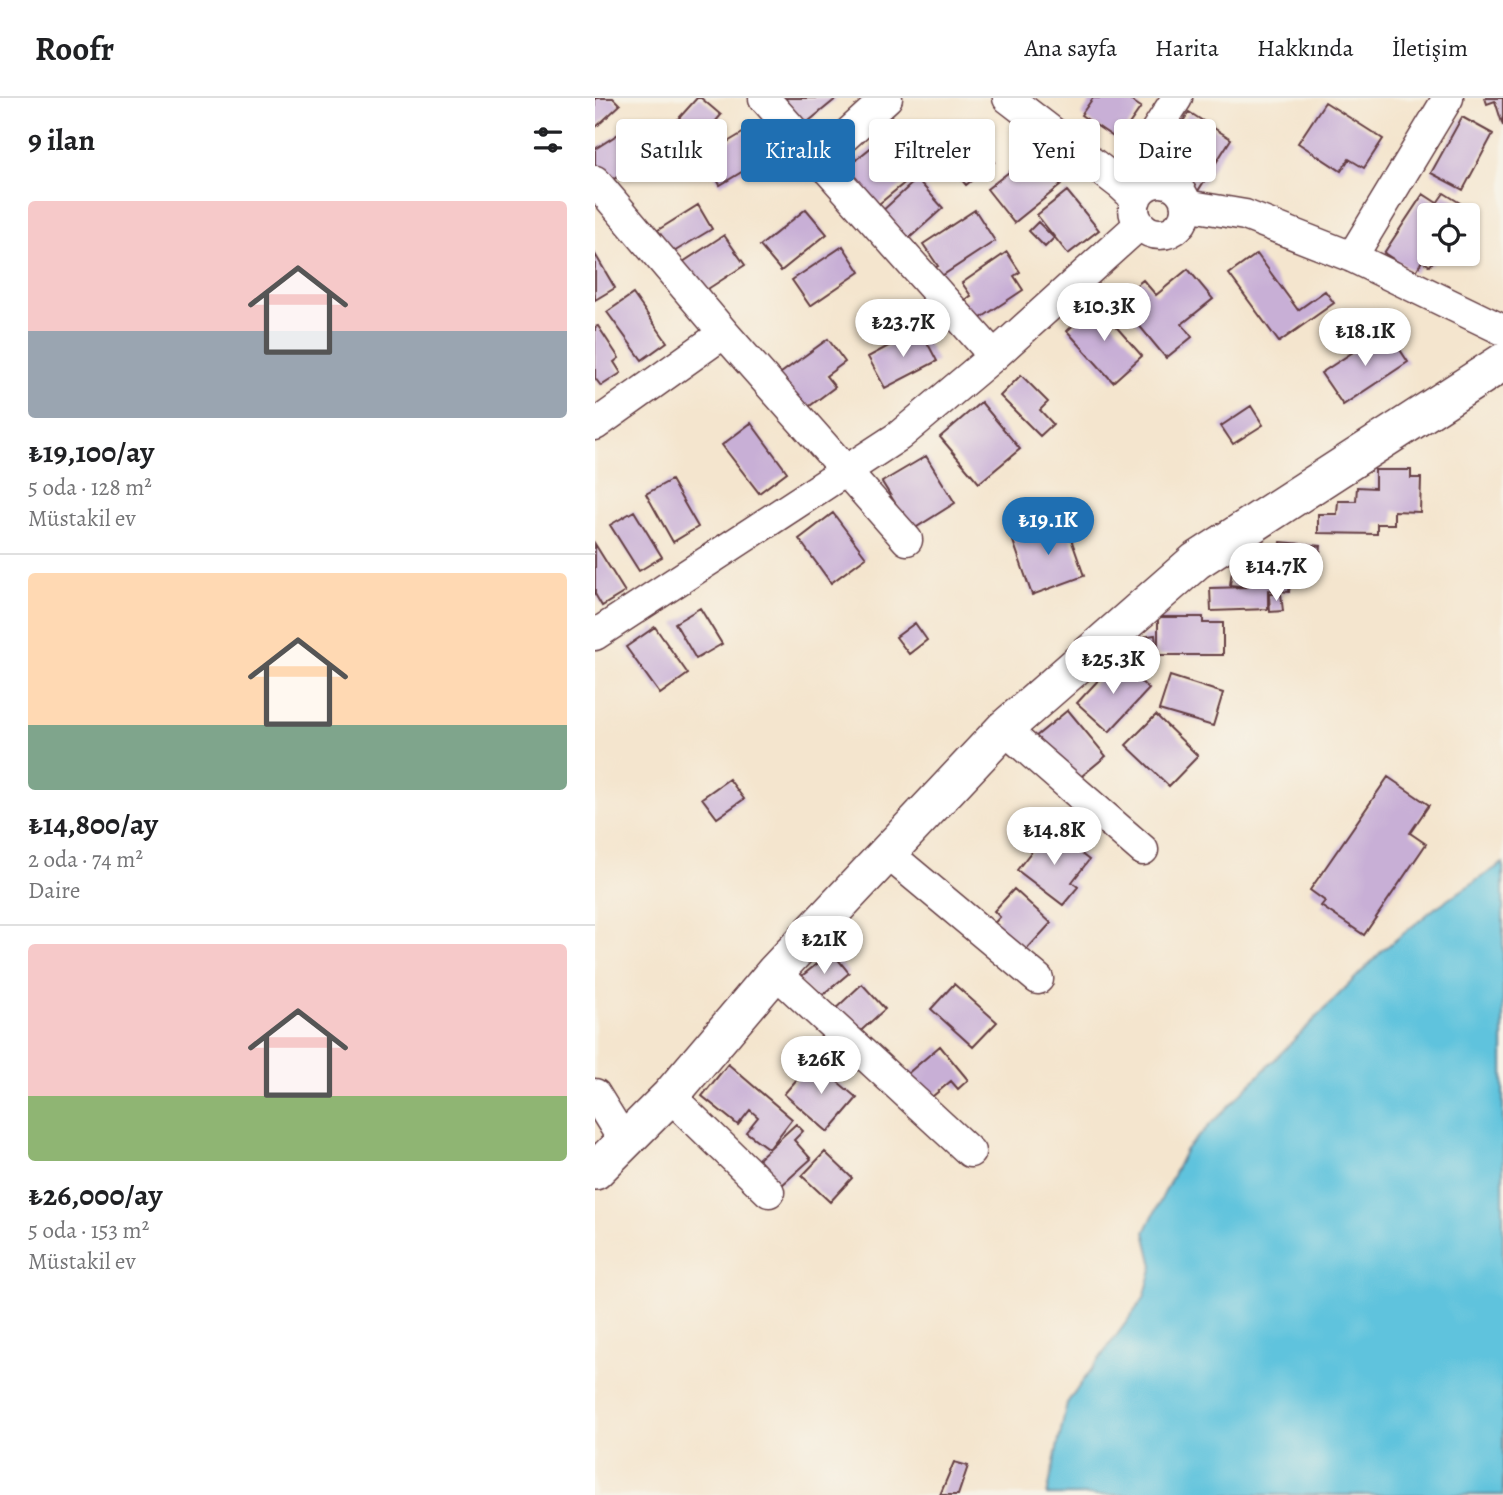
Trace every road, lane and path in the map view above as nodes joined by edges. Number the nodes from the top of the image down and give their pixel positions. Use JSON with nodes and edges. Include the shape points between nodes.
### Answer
{"nodes":[{"id":1,"x":764,"y":98,"type":"edge"},
{"id":2,"x":887,"y":98,"type":"edge"},
{"id":3,"x":1008,"y":98,"type":"edge"},
{"id":4,"x":1177,"y":98,"type":"edge"},
{"id":5,"x":1448,"y":98,"type":"edge"},
{"id":6,"x":783,"y":119,"type":"edge"},
{"id":7,"x":855,"y":127,"type":"edge"},
{"id":8,"x":839,"y":182,"type":"edge"},
{"id":9,"x":600,"y":195,"type":"edge"},
{"id":10,"x":1133,"y":203,"type":"junction"},
{"id":11,"x":1352,"y":257,"type":"junction"},
{"id":12,"x":1503,"y":330,"type":"edge"},
{"id":13,"x":724,"y":333,"type":"junction"},
{"id":14,"x":994,"y":356,"type":"junction"},
{"id":15,"x":1503,"y":362,"type":"edge"},
{"id":16,"x":595,"y":425,"type":"edge"},
{"id":17,"x":846,"y":471,"type":"junction"},
{"id":18,"x":908,"y":540,"type":"dead end"},
{"id":19,"x":595,"y":635,"type":"edge"},
{"id":20,"x":1004,"y":729,"type":"junction"},
{"id":21,"x":1143,"y":850,"type":"dead end"},
{"id":22,"x":886,"y":852,"type":"junction"},
{"id":23,"x":775,"y":972,"type":"junction"},
{"id":24,"x":1038,"y":979,"type":"dead end"},
{"id":25,"x":595,"y":1094,"type":"edge"},
{"id":26,"x":670,"y":1096,"type":"junction"},
{"id":27,"x":624,"y":1141,"type":"junction"},
{"id":28,"x":970,"y":1152,"type":"dead end"},
{"id":29,"x":595,"y":1171,"type":"edge"},
{"id":30,"x":769,"y":1192,"type":"dead end"}],
"edges":[{"from":1,"to":6,"type":"street"},
{"from":2,"to":7,"type":"street"},
{"from":3,"to":10,"type":"street"},
{"from":4,"to":10,"type":"street"},
{"from":5,"to":11,"type":"street"},
{"from":8,"to":14,"type":"street"},
{"from":9,"to":13,"type":"street"},
{"from":10,"to":11,"type":"street","via":[[1154,233],[1171,232],[1183,221],[1187,205],[1245,215]]},
{"from":10,"to":14,"type":"street"},
{"from":11,"to":12,"type":"street"},
{"from":13,"to":16,"type":"street"},
{"from":13,"to":17,"type":"street"},
{"from":14,"to":17,"type":"street","via":[[899,436]]},
{"from":15,"to":20,"type":"street","via":[[1196,561]]},
{"from":17,"to":18,"type":"street"},
{"from":17,"to":19,"type":"street"},
{"from":20,"to":21,"type":"street"},
{"from":20,"to":22,"type":"street"},
{"from":22,"to":23,"type":"street"},
{"from":22,"to":24,"type":"street"},
{"from":23,"to":26,"type":"street"},
{"from":23,"to":28,"type":"street"},
{"from":25,"to":27,"type":"street"},
{"from":26,"to":27,"type":"street"},
{"from":26,"to":30,"type":"street"},
{"from":27,"to":29,"type":"street"}]}
